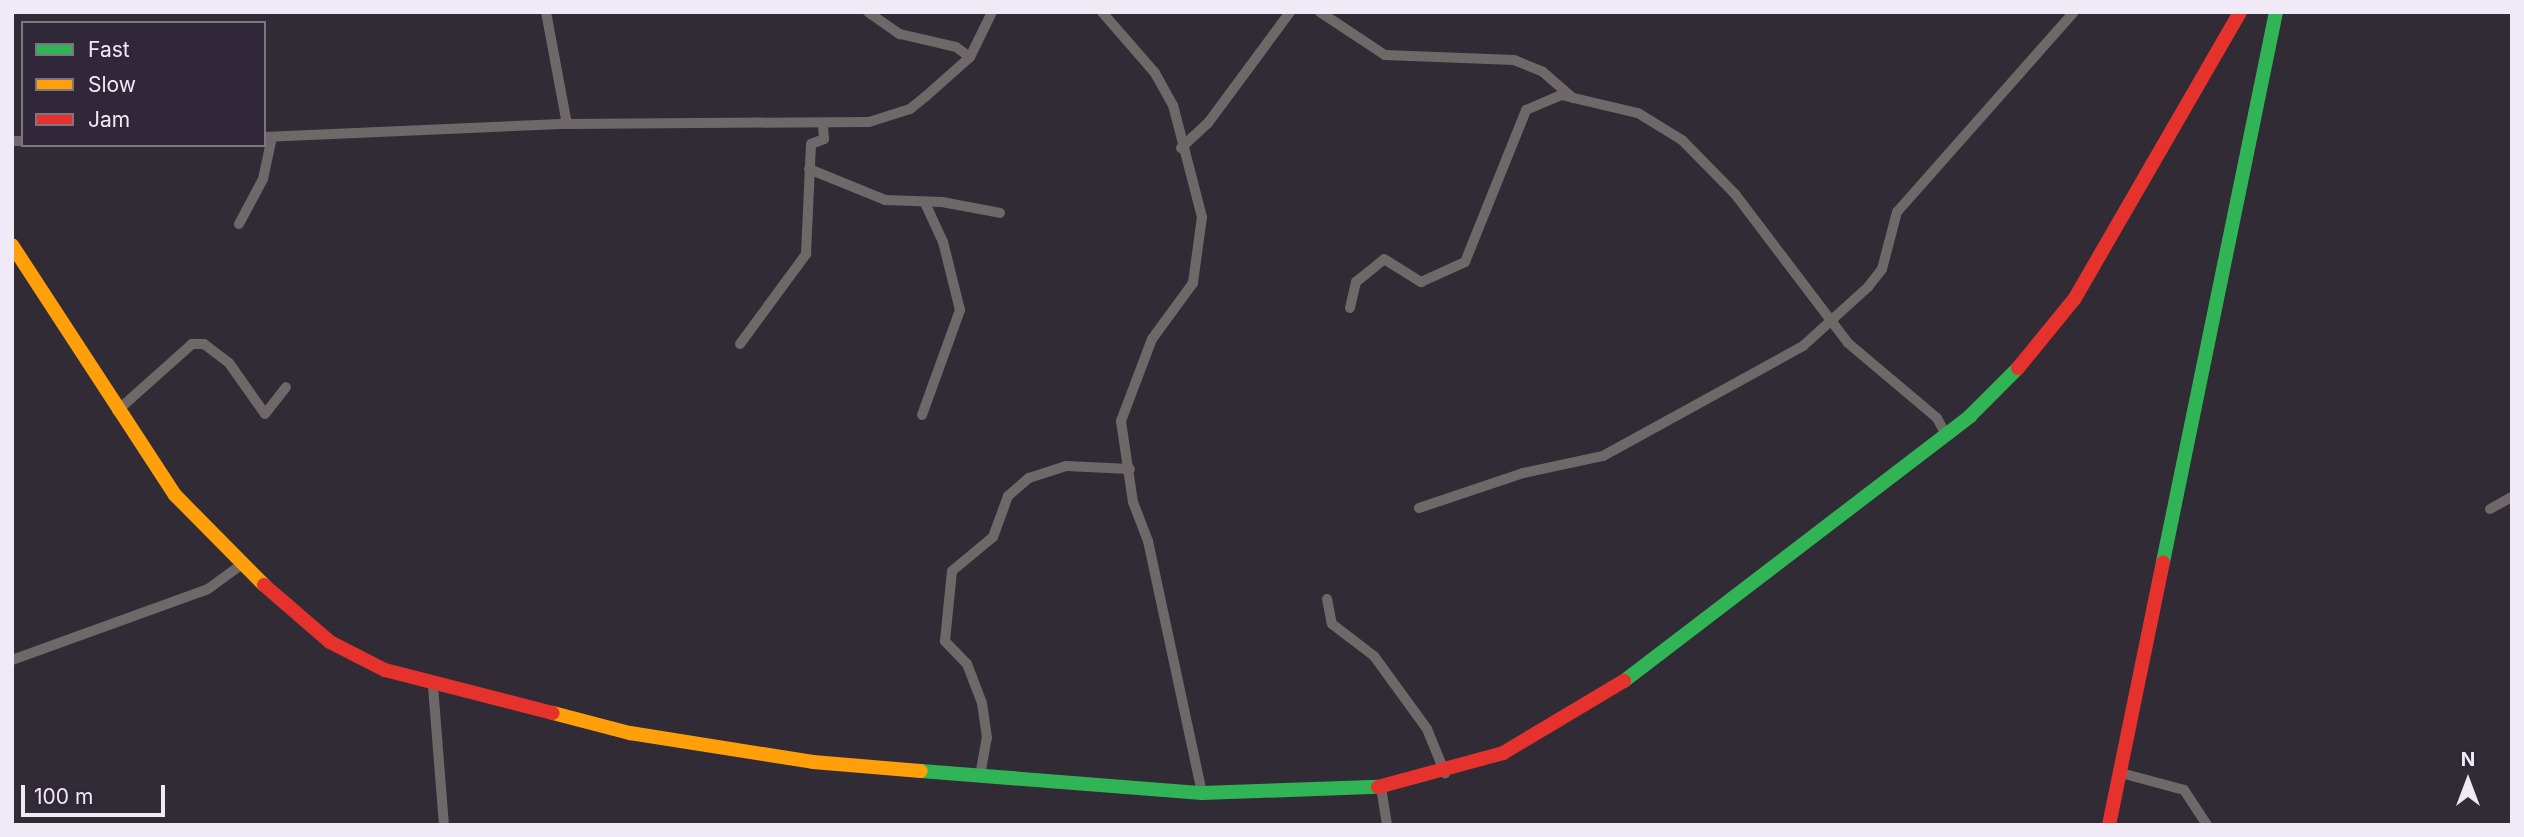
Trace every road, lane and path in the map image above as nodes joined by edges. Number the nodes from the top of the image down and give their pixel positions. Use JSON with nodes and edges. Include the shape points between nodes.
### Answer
{"nodes":[{"id":1,"x":546,"y":12,"type":"edge"},
{"id":2,"x":869,"y":12,"type":"edge"},
{"id":3,"x":992,"y":12,"type":"edge"},
{"id":4,"x":1102,"y":12,"type":"edge"},
{"id":5,"x":1290,"y":12,"type":"edge"},
{"id":6,"x":1320,"y":12,"type":"edge"},
{"id":7,"x":2074,"y":12,"type":"edge"},
{"id":8,"x":2241,"y":12,"type":"edge"},
{"id":9,"x":2276,"y":12,"type":"edge"},
{"id":10,"x":970,"y":57,"type":"junction"},
{"id":11,"x":1574,"y":99,"type":"junction"},
{"id":12,"x":567,"y":124,"type":"junction"},
{"id":13,"x":822,"y":124,"type":"junction"},
{"id":14,"x":268,"y":137,"type":"edge"},
{"id":15,"x":1181,"y":148,"type":"junction"},
{"id":16,"x":809,"y":169,"type":"junction"},
{"id":17,"x":925,"y":203,"type":"junction"},
{"id":18,"x":1000,"y":213,"type":"dead end"},
{"id":19,"x":239,"y":224,"type":"dead end"},
{"id":20,"x":12,"y":245,"type":"edge"},
{"id":21,"x":1350,"y":308,"type":"dead end"},
{"id":22,"x":1830,"y":322,"type":"junction"},
{"id":23,"x":740,"y":344,"type":"dead end"},
{"id":24,"x":286,"y":387,"type":"dead end"},
{"id":25,"x":117,"y":411,"type":"junction"},
{"id":26,"x":922,"y":415,"type":"dead end"},
{"id":27,"x":1946,"y":435,"type":"junction"},
{"id":28,"x":1130,"y":469,"type":"junction"},
{"id":29,"x":2512,"y":498,"type":"edge"},
{"id":30,"x":1419,"y":508,"type":"dead end"},
{"id":31,"x":2490,"y":509,"type":"dead end"},
{"id":32,"x":240,"y":566,"type":"junction"},
{"id":33,"x":1327,"y":599,"type":"dead end"},
{"id":34,"x":12,"y":660,"type":"edge"},
{"id":35,"x":433,"y":686,"type":"junction"},
{"id":36,"x":1445,"y":773,"type":"junction"},
{"id":37,"x":2121,"y":773,"type":"junction"},
{"id":38,"x":980,"y":776,"type":"junction"},
{"id":39,"x":1381,"y":787,"type":"junction"},
{"id":40,"x":1202,"y":793,"type":"junction"},
{"id":41,"x":444,"y":825,"type":"edge"},
{"id":42,"x":1387,"y":825,"type":"edge"},
{"id":43,"x":2109,"y":825,"type":"edge"},
{"id":44,"x":2207,"y":825,"type":"edge"}],
"edges":[{"from":1,"to":12,"type":"street"},
{"from":2,"to":10,"type":"street","via":[[900,34],[956,47]]},
{"from":3,"to":10,"type":"street"},
{"from":4,"to":15,"type":"street","via":[[1155,73],[1172,104]]},
{"from":5,"to":15,"type":"street","via":[[1208,123]]},
{"from":6,"to":11,"type":"street","via":[[1385,55],[1514,60],[1544,72]]},
{"from":7,"to":22,"type":"street","via":[[1896,212],[1882,269]]},
{"from":8,"to":27,"type":"main road","via":[[2053,330],[2009,380]]},
{"from":9,"to":37,"type":"main road"},
{"from":10,"to":13,"type":"street","via":[[910,109],[869,122]]},
{"from":11,"to":21,"type":"street","via":[[1561,95],[1526,110],[1465,262],[1421,282],[1384,259],[1356,282]]},
{"from":11,"to":22,"type":"street","via":[[1638,113],[1682,140],[1735,194]]},
{"from":12,"to":13,"type":"street"},
{"from":12,"to":14,"type":"street"},
{"from":13,"to":16,"type":"street","via":[[824,139],[811,144]]},
{"from":14,"to":19,"type":"street","via":[[263,179]]},
{"from":15,"to":28,"type":"street","via":[[1202,217],[1199,268],[1152,339],[1125,400],[1122,443]]},
{"from":16,"to":17,"type":"street","via":[[885,200]]},
{"from":16,"to":23,"type":"street","via":[[806,254]]},
{"from":17,"to":18,"type":"street"},
{"from":17,"to":26,"type":"street","via":[[943,242],[960,310]]},
{"from":20,"to":25,"type":"main road"},
{"from":22,"to":27,"type":"street","via":[[1862,359],[1937,418]]},
{"from":22,"to":30,"type":"street","via":[[1787,358],[1634,443]]},
{"from":24,"to":25,"type":"street","via":[[265,414],[229,363],[204,344],[192,344]]},
{"from":25,"to":32,"type":"main road","via":[[175,495]]},
{"from":27,"to":36,"type":"main road","via":[[1627,679],[1503,753]]},
{"from":28,"to":38,"type":"street","via":[[1066,466],[1030,478],[1008,496],[993,537],[952,571],[945,641],[968,664],[982,703],[987,738]]},
{"from":28,"to":40,"type":"street"},
{"from":29,"to":31,"type":"street"},
{"from":32,"to":34,"type":"street","via":[[196,594]]},
{"from":32,"to":35,"type":"main road","via":[[330,642]]},
{"from":33,"to":36,"type":"street","via":[[1332,624],[1374,656],[1427,729]]},
{"from":35,"to":38,"type":"main road","via":[[723,748]]},
{"from":35,"to":41,"type":"street"},
{"from":36,"to":39,"type":"main road"},
{"from":37,"to":43,"type":"main road"},
{"from":37,"to":44,"type":"street","via":[[2184,790]]},
{"from":38,"to":40,"type":"main road"},
{"from":39,"to":40,"type":"main road"},
{"from":39,"to":42,"type":"street"}]}
